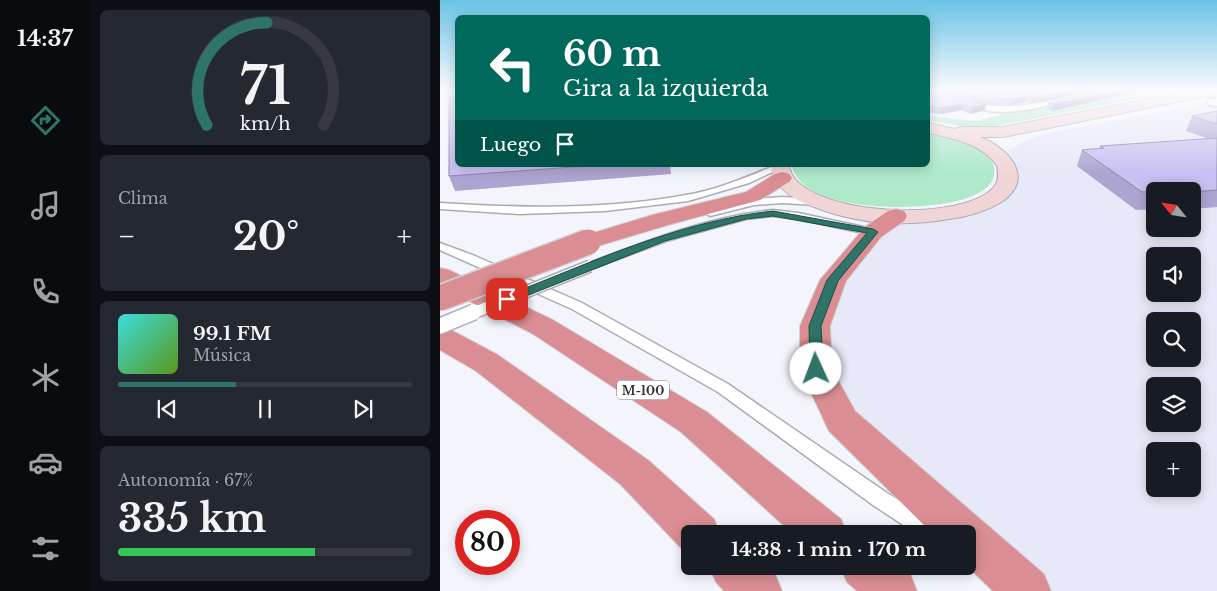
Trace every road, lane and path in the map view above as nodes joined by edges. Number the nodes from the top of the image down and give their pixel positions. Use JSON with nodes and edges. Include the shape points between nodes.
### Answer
{"nodes":[{"id":1,"x":1096,"y":118,"type":"edge"},
{"id":2,"x":1125,"y":118,"type":"edge"},
{"id":3,"x":930,"y":128,"type":"edge"},
{"id":4,"x":945,"y":131,"type":"junction"},
{"id":5,"x":1011,"y":150,"type":"junction"},
{"id":6,"x":780,"y":170,"type":"edge"},
{"id":7,"x":818,"y":202,"type":"junction"},
{"id":8,"x":440,"y":206,"type":"edge"},
{"id":9,"x":885,"y":224,"type":"junction"},
{"id":10,"x":440,"y":246,"type":"edge"},
{"id":11,"x":590,"y":252,"type":"junction"},
{"id":12,"x":440,"y":276,"type":"edge"},
{"id":13,"x":440,"y":298,"type":"edge"},
{"id":14,"x":440,"y":308,"type":"edge"},
{"id":15,"x":440,"y":326,"type":"edge"},
{"id":16,"x":440,"y":337,"type":"edge"},
{"id":17,"x":689,"y":525,"type":"edge"},
{"id":18,"x":814,"y":525,"type":"edge"},
{"id":19,"x":920,"y":525,"type":"edge"},
{"id":20,"x":954,"y":525,"type":"edge"},
{"id":21,"x":976,"y":544,"type":"edge"},
{"id":22,"x":976,"y":561,"type":"edge"},
{"id":23,"x":741,"y":575,"type":"edge"},
{"id":24,"x":874,"y":575,"type":"edge"},
{"id":25,"x":758,"y":591,"type":"edge"},
{"id":26,"x":893,"y":591,"type":"edge"},
{"id":27,"x":1021,"y":591,"type":"edge"},
{"id":28,"x":1027,"y":591,"type":"edge"}],
"edges":[{"from":1,"to":4,"type":"main road","via":[[1003,132]]},
{"from":2,"to":5,"type":"main road","via":[[1044,134]]},
{"from":3,"to":4,"type":"main road"},
{"from":4,"to":5,"type":"main road"},
{"from":5,"to":9,"type":"main road","via":[[1008,184],[995,197],[970,208]]},
{"from":6,"to":7,"type":"main road","via":[[790,186]]},
{"from":6,"to":8,"type":"lane","via":[[688,198],[605,208],[520,211]]},
{"from":6,"to":11,"type":"highway","via":[[753,196],[660,220]]},
{"from":7,"to":9,"type":"main road"},
{"from":7,"to":11,"type":"lane","via":[[754,202],[660,226]]},
{"from":9,"to":11,"type":"lane","via":[[773,213],[746,216],[662,239]]},
{"from":9,"to":20,"type":"highway","via":[[833,280],[815,326],[816,369],[842,421]]},
{"from":10,"to":19,"type":"lane","via":[[577,306],[723,388]]},
{"from":11,"to":13,"type":"highway","bridge":true},
{"from":11,"to":14,"type":"lane"},
{"from":11,"to":15,"type":"lane","bridge":true},
{"from":12,"to":18,"type":"highway","number":"M-100","via":[[544,327],[694,422]]},
{"from":16,"to":17,"type":"highway","via":[[487,362],[634,472]]},
{"from":21,"to":28,"type":"highway"},
{"from":22,"to":27,"type":"lane"},
{"from":23,"to":25,"type":"highway"},
{"from":24,"to":26,"type":"highway"}]}
